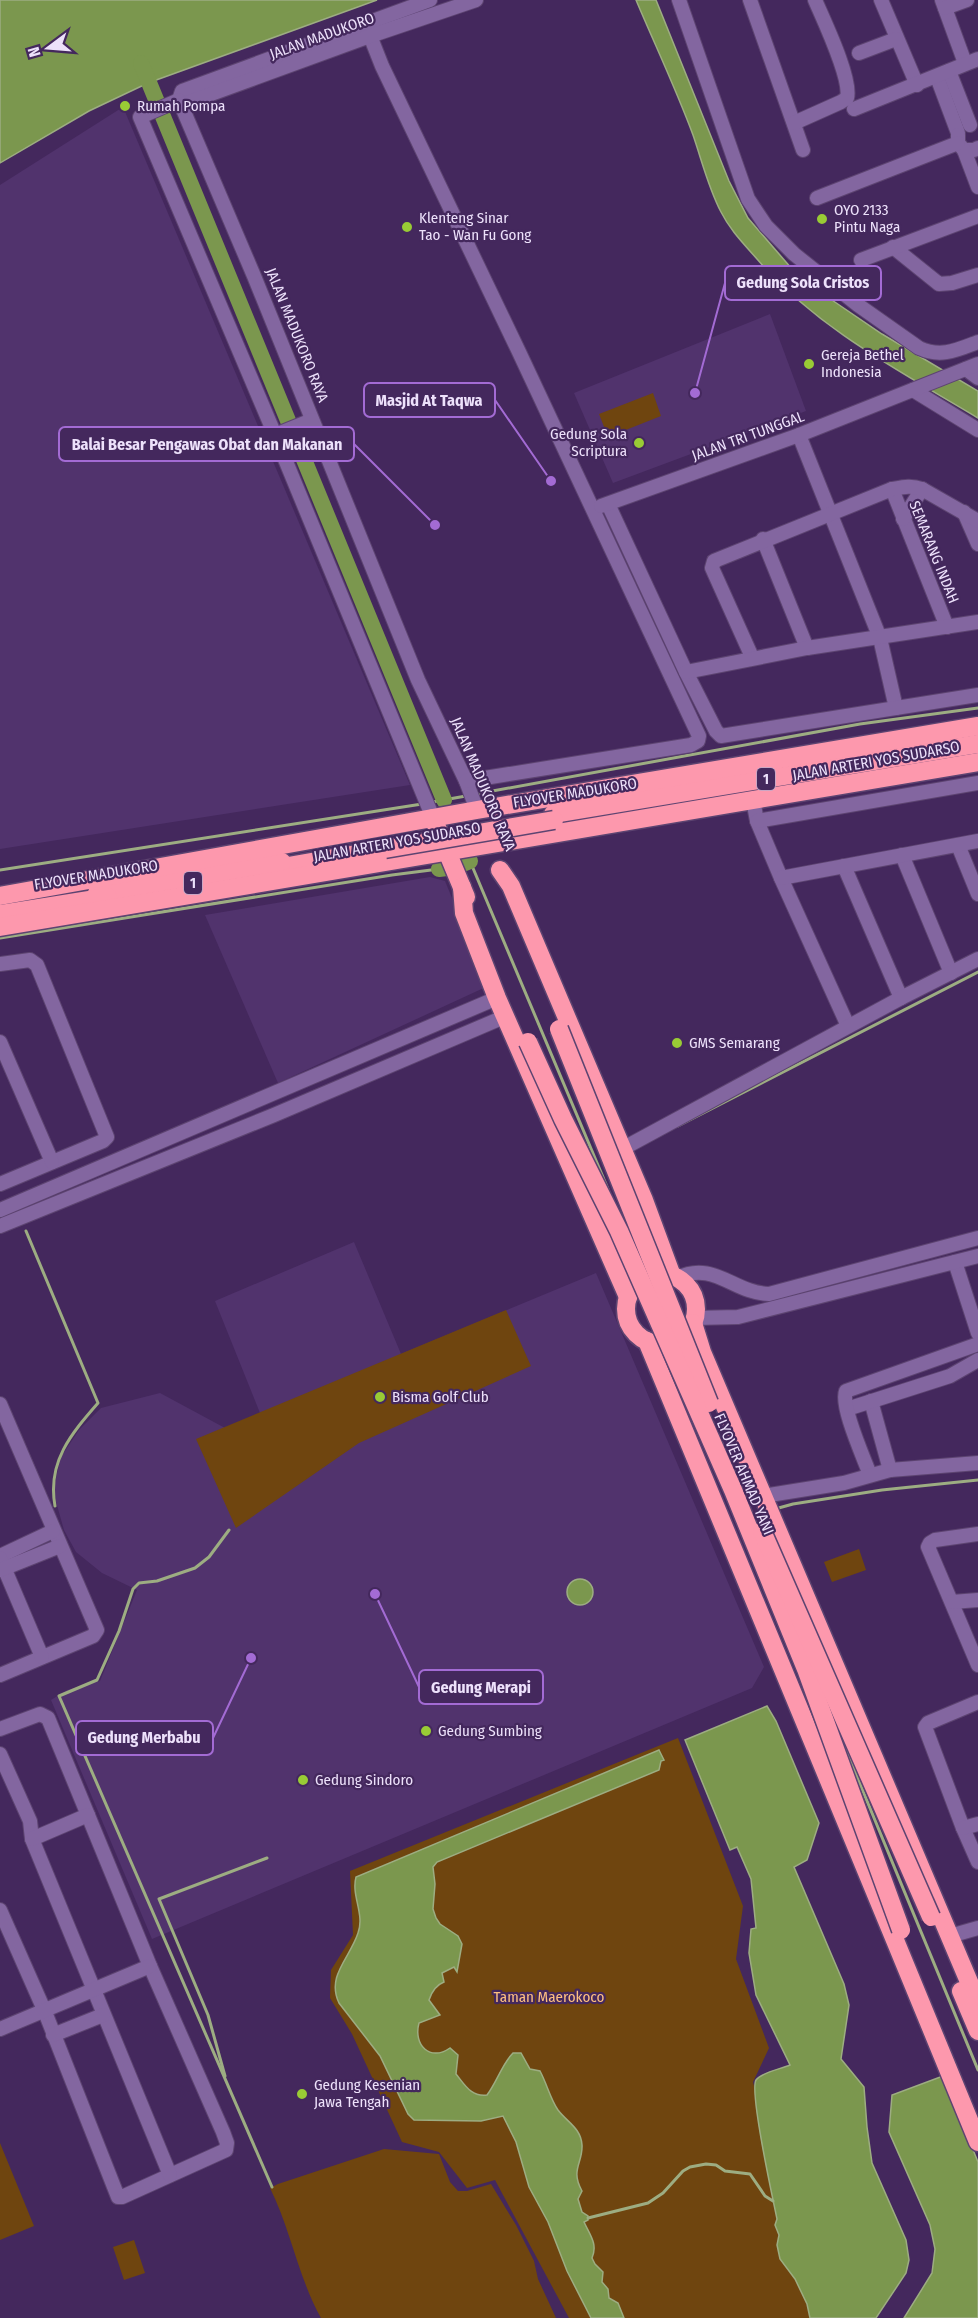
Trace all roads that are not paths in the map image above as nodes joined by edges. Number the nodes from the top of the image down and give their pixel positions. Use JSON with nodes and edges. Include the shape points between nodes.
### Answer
{"nodes":[{"id":1,"x":430,"y":0,"type":"edge"},
{"id":2,"x":476,"y":0,"type":"edge"},
{"id":3,"x":750,"y":0,"type":"edge"},
{"id":4,"x":815,"y":0,"type":"edge"},
{"id":5,"x":880,"y":0,"type":"edge"},
{"id":6,"x":967,"y":0,"type":"edge"},
{"id":7,"x":684,"y":1,"type":"edge"},
{"id":8,"x":943,"y":4,"type":"edge"},
{"id":9,"x":368,"y":30,"type":"junction"},
{"id":10,"x":896,"y":39,"type":"junction"},
{"id":11,"x":859,"y":53,"type":"dead end"},
{"id":12,"x":972,"y":61,"type":"edge"},
{"id":13,"x":943,"y":74,"type":"junction"},
{"id":14,"x":917,"y":85,"type":"junction"},
{"id":15,"x":178,"y":102,"type":"junction"},
{"id":16,"x":854,"y":109,"type":"dead end"},
{"id":17,"x":794,"y":123,"type":"junction"},
{"id":18,"x":968,"y":138,"type":"edge"},
{"id":19,"x":803,"y":150,"type":"dead end"},
{"id":20,"x":978,"y":187,"type":"edge"},
{"id":21,"x":817,"y":198,"type":"dead end"},
{"id":22,"x":978,"y":216,"type":"edge"},
{"id":23,"x":893,"y":248,"type":"junction"},
{"id":24,"x":861,"y":260,"type":"dead end"},
{"id":25,"x":978,"y":275,"type":"edge"},
{"id":26,"x":978,"y":342,"type":"edge"},
{"id":27,"x":966,"y":369,"type":"edge"},
{"id":28,"x":978,"y":378,"type":"edge"},
{"id":29,"x":916,"y":388,"type":"junction"},
{"id":30,"x":308,"y":422,"type":"junction"},
{"id":31,"x":978,"y":430,"type":"edge"},
{"id":32,"x":278,"y":434,"type":"junction"},
{"id":33,"x":799,"y":435,"type":"junction"},
{"id":34,"x":892,"y":489,"type":"junction"},
{"id":35,"x":922,"y":489,"type":"junction"},
{"id":36,"x":608,"y":504,"type":"junction"},
{"id":37,"x":593,"y":509,"type":"junction"},
{"id":38,"x":964,"y":512,"type":"junction"},
{"id":39,"x":830,"y":514,"type":"junction"},
{"id":40,"x":903,"y":519,"type":"junction"},
{"id":41,"x":978,"y":521,"type":"edge"},
{"id":42,"x":764,"y":539,"type":"junction"},
{"id":43,"x":978,"y":544,"type":"edge"},
{"id":44,"x":978,"y":622,"type":"edge"},
{"id":45,"x":947,"y":627,"type":"junction"},
{"id":46,"x":880,"y":638,"type":"junction"},
{"id":47,"x":807,"y":648,"type":"junction"},
{"id":48,"x":752,"y":657,"type":"junction"},
{"id":49,"x":686,"y":672,"type":"junction"},
{"id":50,"x":978,"y":695,"type":"edge"},
{"id":51,"x":896,"y":708,"type":"junction"},
{"id":52,"x":978,"y":726,"type":"edge"},
{"id":53,"x":978,"y":744,"type":"edge"},
{"id":54,"x":978,"y":749,"type":"edge"},
{"id":55,"x":978,"y":762,"type":"edge"},
{"id":56,"x":466,"y":783,"type":"junction"},
{"id":57,"x":978,"y":783,"type":"edge"},
{"id":58,"x":753,"y":800,"type":"junction"},
{"id":59,"x":475,"y":804,"type":"junction"},
{"id":60,"x":430,"y":812,"type":"junction"},
{"id":61,"x":554,"y":817,"type":"junction"},
{"id":62,"x":758,"y":820,"type":"junction"},
{"id":63,"x":978,"y":841,"type":"edge"},
{"id":64,"x":490,"y":845,"type":"junction"},
{"id":65,"x":958,"y":845,"type":"junction"},
{"id":66,"x":384,"y":846,"type":"junction"},
{"id":67,"x":447,"y":852,"type":"junction"},
{"id":68,"x":902,"y":855,"type":"junction"},
{"id":69,"x":844,"y":866,"type":"junction"},
{"id":70,"x":500,"y":870,"type":"junction"},
{"id":71,"x":781,"y":878,"type":"junction"},
{"id":72,"x":461,"y":884,"type":"junction"},
{"id":73,"x":978,"y":894,"type":"edge"},
{"id":74,"x":0,"y":896,"type":"edge"},
{"id":75,"x":0,"y":908,"type":"edge"},
{"id":76,"x":0,"y":914,"type":"edge"},
{"id":77,"x":0,"y":927,"type":"edge"},
{"id":78,"x":978,"y":959,"type":"edge"},
{"id":79,"x":0,"y":964,"type":"edge"},
{"id":80,"x":951,"y":973,"type":"junction"},
{"id":81,"x":497,"y":998,"type":"junction"},
{"id":82,"x":901,"y":998,"type":"junction"},
{"id":83,"x":504,"y":1017,"type":"junction"},
{"id":84,"x":848,"y":1026,"type":"junction"},
{"id":85,"x":559,"y":1029,"type":"joint"},
{"id":86,"x":0,"y":1042,"type":"edge"},
{"id":87,"x":625,"y":1156,"type":"junction"},
{"id":88,"x":52,"y":1162,"type":"junction"},
{"id":89,"x":0,"y":1184,"type":"edge"},
{"id":90,"x":0,"y":1210,"type":"edge"},
{"id":91,"x":0,"y":1226,"type":"edge"},
{"id":92,"x":978,"y":1238,"type":"edge"},
{"id":93,"x":978,"y":1256,"type":"edge"},
{"id":94,"x":956,"y":1262,"type":"junction"},
{"id":95,"x":670,"y":1276,"type":"junction"},
{"id":96,"x":628,"y":1297,"type":"junction"},
{"id":97,"x":691,"y":1326,"type":"junction"},
{"id":98,"x":978,"y":1333,"type":"edge"},
{"id":99,"x":656,"y":1343,"type":"junction"},
{"id":100,"x":978,"y":1344,"type":"edge"},
{"id":101,"x":978,"y":1360,"type":"edge"},
{"id":102,"x":899,"y":1373,"type":"junction"},
{"id":103,"x":906,"y":1392,"type":"junction"},
{"id":104,"x":871,"y":1401,"type":"junction"},
{"id":105,"x":0,"y":1404,"type":"edge"},
{"id":106,"x":847,"y":1409,"type":"junction"},
{"id":107,"x":978,"y":1463,"type":"edge"},
{"id":108,"x":890,"y":1470,"type":"junction"},
{"id":109,"x":870,"y":1475,"type":"junction"},
{"id":110,"x":764,"y":1504,"type":"junction"},
{"id":111,"x":726,"y":1509,"type":"junction"},
{"id":112,"x":53,"y":1531,"type":"junction"},
{"id":113,"x":978,"y":1534,"type":"edge"},
{"id":114,"x":60,"y":1546,"type":"junction"},
{"id":115,"x":1,"y":1563,"type":"edge"},
{"id":116,"x":978,"y":1600,"type":"edge"},
{"id":117,"x":952,"y":1602,"type":"junction"},
{"id":118,"x":42,"y":1657,"type":"junction"},
{"id":119,"x":826,"y":1661,"type":"junction"},
{"id":120,"x":978,"y":1665,"type":"edge"},
{"id":121,"x":794,"y":1674,"type":"junction"},
{"id":122,"x":0,"y":1675,"type":"edge"},
{"id":123,"x":978,"y":1702,"type":"edge"},
{"id":124,"x":0,"y":1729,"type":"edge"},
{"id":125,"x":0,"y":1754,"type":"edge"},
{"id":126,"x":88,"y":1815,"type":"junction"},
{"id":127,"x":978,"y":1824,"type":"edge"},
{"id":128,"x":963,"y":1828,"type":"junction"},
{"id":129,"x":32,"y":1839,"type":"junction"},
{"id":130,"x":978,"y":1862,"type":"edge"},
{"id":131,"x":0,"y":1910,"type":"edge"},
{"id":132,"x":978,"y":1928,"type":"edge"},
{"id":133,"x":950,"y":1936,"type":"junction"},
{"id":134,"x":15,"y":1947,"type":"junction"},
{"id":135,"x":0,"y":1950,"type":"edge"},
{"id":136,"x":150,"y":1966,"type":"junction"},
{"id":137,"x":93,"y":1990,"type":"junction"},
{"id":138,"x":978,"y":2003,"type":"edge"},
{"id":139,"x":45,"y":2012,"type":"junction"},
{"id":140,"x":103,"y":2015,"type":"junction"},
{"id":141,"x":0,"y":2029,"type":"edge"},
{"id":142,"x":978,"y":2031,"type":"edge"},
{"id":143,"x":53,"y":2035,"type":"junction"},
{"id":144,"x":978,"y":2119,"type":"edge"},
{"id":145,"x":978,"y":2142,"type":"edge"},
{"id":146,"x":170,"y":2175,"type":"junction"}],
"edges":[{"from":1,"to":9,"type":"street"},
{"from":2,"to":9,"type":"street","name":"JALAN MADUKORO"},
{"from":3,"to":17,"type":"street"},
{"from":4,"to":17,"type":"street","via":[[849,92],[841,102]]},
{"from":5,"to":10,"type":"street"},
{"from":6,"to":8,"type":"street"},
{"from":7,"to":26,"type":"street","via":[[748,199],[766,226],[794,254],[919,348],[949,353]]},
{"from":8,"to":12,"type":"street"},
{"from":9,"to":15,"type":"street","name":"JALAN MADUKORO"},
{"from":9,"to":37,"type":"street"},
{"from":10,"to":11,"type":"street"},
{"from":10,"to":14,"type":"street"},
{"from":12,"to":13,"type":"street"},
{"from":13,"to":14,"type":"street"},
{"from":13,"to":18,"type":"street"},
{"from":14,"to":16,"type":"street"},
{"from":15,"to":30,"type":"street","name":"JALAN MADUKORO RAYA"},
{"from":15,"to":32,"type":"street","name":"JALAN MADUKORO","via":[[140,117]]},
{"from":17,"to":19,"type":"street"},
{"from":18,"to":20,"type":"street"},
{"from":18,"to":21,"type":"street"},
{"from":22,"to":23,"type":"street"},
{"from":23,"to":24,"type":"street"},
{"from":23,"to":25,"type":"street","via":[[939,284]]},
{"from":27,"to":28,"type":"street"},
{"from":27,"to":29,"type":"street","name":"JALAN TRI TUNGGAL"},
{"from":29,"to":31,"type":"street"},
{"from":29,"to":33,"type":"street","name":"JALAN TRI TUNGGAL"},
{"from":30,"to":32,"type":"street"},
{"from":30,"to":56,"type":"street","name":"JALAN MADUKORO RAYA"},
{"from":32,"to":60,"type":"street"},
{"from":33,"to":36,"type":"street","name":"JALAN TRI TUNGGAL"},
{"from":33,"to":39,"type":"street"},
{"from":34,"to":35,"type":"street"},
{"from":34,"to":39,"type":"street"},
{"from":34,"to":40,"type":"street","name":"SEMARANG INDAH"},
{"from":35,"to":38,"type":"street"},
{"from":35,"to":40,"type":"street"},
{"from":36,"to":37,"type":"street","name":"JALAN TRI TUNGGAL"},
{"from":36,"to":49,"type":"street"},
{"from":37,"to":56,"type":"street","via":[[699,740],[691,745]]},
{"from":38,"to":41,"type":"street"},
{"from":38,"to":43,"type":"street"},
{"from":39,"to":42,"type":"street"},
{"from":39,"to":46,"type":"street"},
{"from":40,"to":45,"type":"street","name":"SEMARANG INDAH"},
{"from":42,"to":47,"type":"street"},
{"from":42,"to":48,"type":"street","via":[[714,561],[711,566]]},
{"from":44,"to":45,"type":"street"},
{"from":45,"to":46,"type":"street"},
{"from":46,"to":47,"type":"street"},
{"from":46,"to":51,"type":"street"},
{"from":47,"to":48,"type":"street"},
{"from":48,"to":49,"type":"street"},
{"from":49,"to":51,"type":"street","via":[[721,736]]},
{"from":50,"to":51,"type":"street"},
{"from":52,"to":59,"type":"highway"},
{"from":53,"to":61,"type":"highway","name":"FLYOVER MADUKORO","number":"1"},
{"from":54,"to":61,"type":"highway","name":"FLYOVER MADUKORO","number":"1"},
{"from":55,"to":58,"type":"highway","name":"JALAN ARTERI YOS SUDARSO"},
{"from":56,"to":59,"type":"street","name":"JALAN MADUKORO RAYA"},
{"from":57,"to":62,"type":"street"},
{"from":58,"to":62,"type":"street"},
{"from":58,"to":64,"type":"highway","name":"JALAN ARTERI YOS SUDARSO"},
{"from":59,"to":60,"type":"highway"},
{"from":59,"to":64,"type":"highway","name":"JALAN MADUKORO RAYA"},
{"from":60,"to":67,"type":"highway"},
{"from":60,"to":74,"type":"highway"},
{"from":61,"to":66,"type":"highway","name":"FLYOVER MADUKORO","number":"1","bridge":true},
{"from":62,"to":71,"type":"street"},
{"from":63,"to":65,"type":"street"},
{"from":64,"to":67,"type":"highway","name":"JALAN ARTERI YOS SUDARSO"},
{"from":64,"to":70,"type":"highway","name":"JALAN MADUKORO RAYA"},
{"from":65,"to":68,"type":"street"},
{"from":65,"to":73,"type":"street"},
{"from":66,"to":75,"type":"highway","name":"FLYOVER MADUKORO","number":"1"},
{"from":66,"to":76,"type":"highway","name":"FLYOVER MADUKORO","number":"1"},
{"from":67,"to":72,"type":"highway"},
{"from":67,"to":77,"type":"highway","name":"JALAN ARTERI YOS SUDARSO"},
{"from":68,"to":69,"type":"street"},
{"from":68,"to":80,"type":"street"},
{"from":69,"to":71,"type":"street"},
{"from":69,"to":82,"type":"street"},
{"from":70,"to":85,"type":"highway","name":"JALAN MADUKORO RAYA"},
{"from":70,"to":87,"type":"highway","name":"JALAN MADUKORO RAYA","via":[[509,880]]},
{"from":71,"to":84,"type":"street"},
{"from":72,"to":81,"type":"highway","via":[[464,913]]},
{"from":72,"to":144,"type":"highway","name":"FLYOVER AHMAD YANI","bridge":true,"via":[[528,1042],[620,1231],[733,1490],[806,1670],[901,1930]]},
{"from":78,"to":80,"type":"street"},
{"from":79,"to":88,"type":"street","via":[[30,960],[38,965],[107,1137]]},
{"from":80,"to":82,"type":"street"},
{"from":81,"to":83,"type":"highway"},
{"from":81,"to":90,"type":"street"},
{"from":82,"to":84,"type":"street"},
{"from":83,"to":91,"type":"street"},
{"from":83,"to":96,"type":"highway"},
{"from":84,"to":87,"type":"street"},
{"from":85,"to":142,"type":"highway","name":"FLYOVER AHMAD YANI","bridge":true,"via":[[704,1392]]},
{"from":86,"to":88,"type":"street"},
{"from":87,"to":95,"type":"highway","name":"JALAN MADUKORO RAYA"},
{"from":88,"to":89,"type":"street"},
{"from":92,"to":95,"type":"street","via":[[769,1294],[751,1291],[706,1272]]},
{"from":93,"to":94,"type":"street"},
{"from":94,"to":97,"type":"street"},
{"from":94,"to":98,"type":"street"},
{"from":95,"to":96,"type":"highway","bridge":true,"via":[[641,1280]]},
{"from":95,"to":97,"type":"highway","via":[[686,1285],[693,1295],[696,1307]]},
{"from":96,"to":99,"type":"highway","via":[[628,1321],[638,1336]]},
{"from":97,"to":99,"type":"highway","bridge":true,"via":[[676,1341]]},
{"from":97,"to":110,"type":"highway"},
{"from":99,"to":111,"type":"highway"},
{"from":100,"to":102,"type":"street"},
{"from":101,"to":103,"type":"street","via":[[950,1376]]},
{"from":102,"to":103,"type":"street"},
{"from":102,"to":106,"type":"street","via":[[846,1391]]},
{"from":103,"to":104,"type":"street"},
{"from":104,"to":106,"type":"street"},
{"from":104,"to":108,"type":"street"},
{"from":105,"to":112,"type":"street"},
{"from":106,"to":109,"type":"street"},
{"from":107,"to":108,"type":"street"},
{"from":108,"to":109,"type":"street"},
{"from":109,"to":110,"type":"street"},
{"from":110,"to":111,"type":"highway"},
{"from":110,"to":119,"type":"highway"},
{"from":111,"to":121,"type":"highway"},
{"from":112,"to":114,"type":"street"},
{"from":112,"to":115,"type":"street"},
{"from":113,"to":117,"type":"street","via":[[935,1540],[928,1545]]},
{"from":114,"to":115,"type":"street"},
{"from":114,"to":118,"type":"street","via":[[96,1632]]},
{"from":115,"to":118,"type":"street"},
{"from":116,"to":117,"type":"street"},
{"from":117,"to":120,"type":"street"},
{"from":118,"to":122,"type":"street"},
{"from":119,"to":121,"type":"highway","bridge":true},
{"from":119,"to":133,"type":"highway"},
{"from":121,"to":145,"type":"highway","via":[[838,1806]]},
{"from":123,"to":128,"type":"street","via":[[925,1727]]},
{"from":124,"to":126,"type":"street","via":[[40,1714],[48,1718]]},
{"from":125,"to":129,"type":"street","via":[[30,1821]]},
{"from":126,"to":129,"type":"street"},
{"from":126,"to":136,"type":"street"},
{"from":127,"to":128,"type":"street"},
{"from":128,"to":130,"type":"street"},
{"from":129,"to":137,"type":"street"},
{"from":131,"to":134,"type":"street"},
{"from":132,"to":133,"type":"street"},
{"from":133,"to":138,"type":"highway"},
{"from":134,"to":135,"type":"street"},
{"from":134,"to":139,"type":"street"},
{"from":136,"to":137,"type":"street"},
{"from":136,"to":146,"type":"street","via":[[227,2148]]},
{"from":137,"to":139,"type":"street"},
{"from":137,"to":140,"type":"street"},
{"from":139,"to":141,"type":"street"},
{"from":139,"to":143,"type":"street"},
{"from":140,"to":143,"type":"street"},
{"from":140,"to":146,"type":"street"},
{"from":143,"to":146,"type":"street","via":[[116,2195],[122,2197]]}]}
